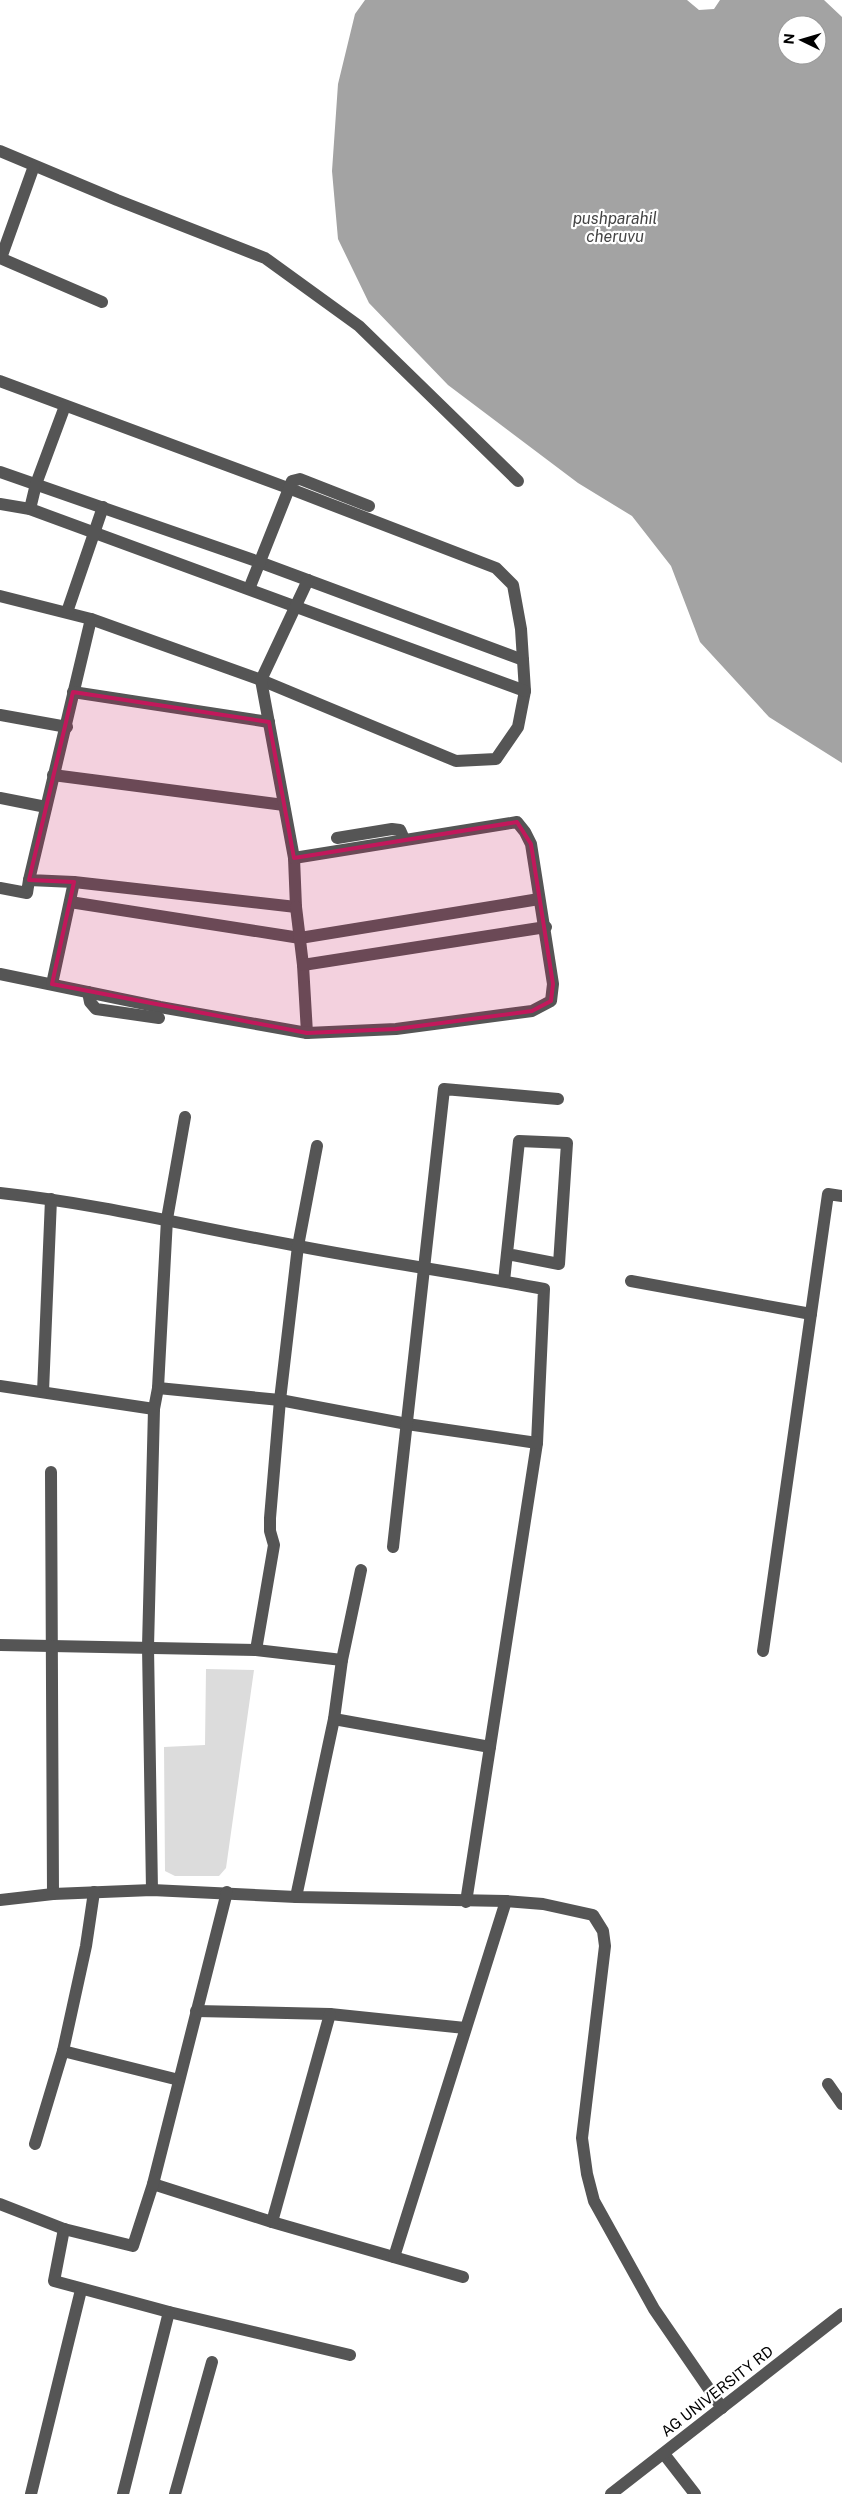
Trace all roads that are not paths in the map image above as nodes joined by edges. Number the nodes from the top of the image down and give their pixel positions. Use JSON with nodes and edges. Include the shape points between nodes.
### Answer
{"nodes":[{"id":1,"x":0,"y":152,"type":"edge"},
{"id":2,"x":34,"y":166,"type":"junction"},
{"id":3,"x":0,"y":258,"type":"edge"},
{"id":4,"x":102,"y":302,"type":"dead end"},
{"id":5,"x":0,"y":381,"type":"edge"},
{"id":6,"x":65,"y":406,"type":"junction"},
{"id":7,"x":0,"y":472,"type":"edge"},
{"id":8,"x":518,"y":480,"type":"dead end"},
{"id":9,"x":36,"y":484,"type":"junction"},
{"id":10,"x":288,"y":488,"type":"junction"},
{"id":11,"x":0,"y":504,"type":"edge"},
{"id":12,"x":369,"y":506,"type":"dead end"},
{"id":13,"x":103,"y":507,"type":"junction"},
{"id":14,"x":30,"y":509,"type":"junction"},
{"id":15,"x":95,"y":533,"type":"junction"},
{"id":16,"x":259,"y":562,"type":"junction"},
{"id":17,"x":308,"y":580,"type":"junction"},
{"id":18,"x":249,"y":589,"type":"junction"},
{"id":19,"x":0,"y":596,"type":"edge"},
{"id":20,"x":295,"y":606,"type":"junction"},
{"id":21,"x":67,"y":612,"type":"junction"},
{"id":22,"x":91,"y":619,"type":"junction"},
{"id":23,"x":523,"y":660,"type":"junction"},
{"id":24,"x":261,"y":680,"type":"junction"},
{"id":25,"x":526,"y":691,"type":"junction"},
{"id":26,"x":73,"y":692,"type":"junction"},
{"id":27,"x":0,"y":715,"type":"edge"},
{"id":28,"x":269,"y":722,"type":"junction"},
{"id":29,"x":67,"y":728,"type":"junction"},
{"id":30,"x":53,"y":775,"type":"junction"},
{"id":31,"x":0,"y":798,"type":"edge"},
{"id":32,"x":284,"y":805,"type":"junction"},
{"id":33,"x":46,"y":807,"type":"junction"},
{"id":34,"x":337,"y":838,"type":"dead end"},
{"id":35,"x":404,"y":839,"type":"junction"},
{"id":36,"x":294,"y":858,"type":"junction"},
{"id":37,"x":29,"y":880,"type":"junction"},
{"id":38,"x":74,"y":882,"type":"junction"},
{"id":39,"x":0,"y":888,"type":"edge"},
{"id":40,"x":538,"y":899,"type":"junction"},
{"id":41,"x":70,"y":902,"type":"junction"},
{"id":42,"x":296,"y":907,"type":"junction"},
{"id":43,"x":546,"y":926,"type":"junction"},
{"id":44,"x":300,"y":938,"type":"junction"},
{"id":45,"x":303,"y":965,"type":"junction"},
{"id":46,"x":0,"y":974,"type":"edge"},
{"id":47,"x":52,"y":984,"type":"junction"},
{"id":48,"x":88,"y":992,"type":"junction"},
{"id":49,"x":159,"y":1018,"type":"dead end"},
{"id":50,"x":307,"y":1033,"type":"junction"},
{"id":51,"x":558,"y":1099,"type":"dead end"},
{"id":52,"x":184,"y":1117,"type":"dead end"},
{"id":53,"x":317,"y":1146,"type":"dead end"},
{"id":54,"x":0,"y":1192,"type":"edge"},
{"id":55,"x":842,"y":1196,"type":"edge"},
{"id":56,"x":51,"y":1198,"type":"junction"},
{"id":57,"x":167,"y":1219,"type":"junction"},
{"id":58,"x":298,"y":1246,"type":"junction"},
{"id":59,"x":506,"y":1254,"type":"junction"},
{"id":60,"x":425,"y":1267,"type":"junction"},
{"id":61,"x":631,"y":1280,"type":"dead end"},
{"id":62,"x":504,"y":1281,"type":"junction"},
{"id":63,"x":811,"y":1314,"type":"junction"},
{"id":64,"x":0,"y":1386,"type":"edge"},
{"id":65,"x":158,"y":1388,"type":"junction"},
{"id":66,"x":43,"y":1392,"type":"junction"},
{"id":67,"x":280,"y":1400,"type":"junction"},
{"id":68,"x":154,"y":1408,"type":"junction"},
{"id":69,"x":407,"y":1424,"type":"junction"},
{"id":70,"x":537,"y":1444,"type":"junction"},
{"id":71,"x":50,"y":1472,"type":"dead end"},
{"id":72,"x":393,"y":1547,"type":"dead end"},
{"id":73,"x":361,"y":1570,"type":"dead end"},
{"id":74,"x":0,"y":1645,"type":"edge"},
{"id":75,"x":53,"y":1645,"type":"junction"},
{"id":76,"x":148,"y":1647,"type":"junction"},
{"id":77,"x":256,"y":1650,"type":"junction"},
{"id":78,"x":763,"y":1651,"type":"dead end"},
{"id":79,"x":342,"y":1660,"type":"junction"},
{"id":80,"x":334,"y":1719,"type":"junction"},
{"id":81,"x":490,"y":1747,"type":"junction"},
{"id":82,"x":152,"y":1890,"type":"junction"},
{"id":83,"x":94,"y":1892,"type":"junction"},
{"id":84,"x":227,"y":1892,"type":"junction"},
{"id":85,"x":53,"y":1894,"type":"junction"},
{"id":86,"x":296,"y":1897,"type":"junction"},
{"id":87,"x":0,"y":1900,"type":"edge"},
{"id":88,"x":506,"y":1901,"type":"junction"},
{"id":89,"x":466,"y":1902,"type":"junction"},
{"id":90,"x":196,"y":2011,"type":"junction"},
{"id":91,"x":330,"y":2014,"type":"junction"},
{"id":92,"x":465,"y":2028,"type":"junction"},
{"id":93,"x":63,"y":2051,"type":"junction"},
{"id":94,"x":179,"y":2080,"type":"junction"},
{"id":95,"x":828,"y":2084,"type":"dead end"},
{"id":96,"x":842,"y":2104,"type":"edge"},
{"id":97,"x":36,"y":2144,"type":"dead end"},
{"id":98,"x":152,"y":2184,"type":"junction"},
{"id":99,"x":0,"y":2204,"type":"edge"},
{"id":100,"x":272,"y":2222,"type":"junction"},
{"id":101,"x":64,"y":2229,"type":"junction"},
{"id":102,"x":394,"y":2257,"type":"junction"},
{"id":103,"x":463,"y":2277,"type":"dead end"},
{"id":104,"x":81,"y":2290,"type":"junction"},
{"id":105,"x":169,"y":2312,"type":"junction"},
{"id":106,"x":842,"y":2314,"type":"edge"},
{"id":107,"x":350,"y":2355,"type":"dead end"},
{"id":108,"x":212,"y":2362,"type":"dead end"},
{"id":109,"x":722,"y":2408,"type":"junction"},
{"id":110,"x":664,"y":2454,"type":"junction"},
{"id":111,"x":31,"y":2494,"type":"edge"},
{"id":112,"x":123,"y":2494,"type":"edge"},
{"id":113,"x":175,"y":2494,"type":"edge"},
{"id":114,"x":611,"y":2494,"type":"edge"},
{"id":115,"x":695,"y":2494,"type":"edge"}],
"edges":[{"from":1,"to":2,"type":"street"},
{"from":2,"to":3,"type":"street"},
{"from":2,"to":8,"type":"street","via":[[265,258],[359,326]]},
{"from":3,"to":4,"type":"street"},
{"from":5,"to":6,"type":"street"},
{"from":6,"to":9,"type":"street"},
{"from":6,"to":10,"type":"street"},
{"from":7,"to":9,"type":"street"},
{"from":9,"to":13,"type":"street"},
{"from":9,"to":14,"type":"street"},
{"from":10,"to":12,"type":"street","via":[[292,481],[300,479]]},
{"from":10,"to":16,"type":"street"},
{"from":10,"to":23,"type":"street","via":[[496,568],[513,585]]},
{"from":11,"to":14,"type":"street"},
{"from":13,"to":15,"type":"street"},
{"from":13,"to":16,"type":"street"},
{"from":14,"to":15,"type":"street"},
{"from":15,"to":18,"type":"street"},
{"from":15,"to":21,"type":"street"},
{"from":16,"to":17,"type":"street"},
{"from":16,"to":18,"type":"street"},
{"from":17,"to":20,"type":"street"},
{"from":17,"to":23,"type":"street"},
{"from":18,"to":20,"type":"street"},
{"from":19,"to":21,"type":"street"},
{"from":20,"to":24,"type":"street"},
{"from":20,"to":25,"type":"street"},
{"from":21,"to":22,"type":"street"},
{"from":22,"to":24,"type":"street"},
{"from":22,"to":26,"type":"street"},
{"from":23,"to":25,"type":"street"},
{"from":24,"to":25,"type":"street","via":[[456,761],[469,762],[496,759],[518,727]]},
{"from":24,"to":28,"type":"street"},
{"from":26,"to":28,"type":"street"},
{"from":26,"to":29,"type":"street"},
{"from":27,"to":29,"type":"street"},
{"from":28,"to":32,"type":"street"},
{"from":29,"to":30,"type":"street"},
{"from":30,"to":32,"type":"street"},
{"from":30,"to":33,"type":"street"},
{"from":31,"to":33,"type":"street"},
{"from":32,"to":36,"type":"street"},
{"from":33,"to":37,"type":"street"},
{"from":34,"to":35,"type":"street","via":[[392,829],[400,830]]},
{"from":35,"to":36,"type":"street"},
{"from":35,"to":40,"type":"street","via":[[517,822],[531,844]]},
{"from":36,"to":42,"type":"street"},
{"from":37,"to":38,"type":"street"},
{"from":37,"to":39,"type":"street","via":[[27,893]]},
{"from":38,"to":41,"type":"street"},
{"from":38,"to":42,"type":"street"},
{"from":40,"to":43,"type":"street"},
{"from":40,"to":44,"type":"street"},
{"from":41,"to":44,"type":"street"},
{"from":41,"to":47,"type":"street"},
{"from":42,"to":44,"type":"street"},
{"from":43,"to":45,"type":"street"},
{"from":43,"to":50,"type":"street","via":[[553,984],[551,1000],[532,1011],[396,1029]]},
{"from":44,"to":45,"type":"street"},
{"from":45,"to":50,"type":"street"},
{"from":46,"to":47,"type":"street"},
{"from":47,"to":48,"type":"street"},
{"from":48,"to":49,"type":"street","via":[[90,1002],[96,1008]]},
{"from":48,"to":50,"type":"street"},
{"from":51,"to":60,"type":"street","via":[[444,1088]]},
{"from":52,"to":57,"type":"street"},
{"from":53,"to":58,"type":"street"},
{"from":54,"to":56,"type":"street"},
{"from":55,"to":63,"type":"street","via":[[828,1194]]},
{"from":56,"to":57,"type":"street"},
{"from":56,"to":66,"type":"street"},
{"from":57,"to":58,"type":"street"},
{"from":57,"to":65,"type":"street"},
{"from":58,"to":60,"type":"street"},
{"from":58,"to":67,"type":"street"},
{"from":59,"to":59,"type":"street","via":[[520,1141],[567,1143],[559,1264]]},
{"from":59,"to":62,"type":"street"},
{"from":60,"to":62,"type":"street"},
{"from":60,"to":69,"type":"street"},
{"from":61,"to":63,"type":"street"},
{"from":62,"to":70,"type":"street","via":[[544,1289]]},
{"from":63,"to":78,"type":"street"},
{"from":64,"to":66,"type":"street"},
{"from":65,"to":67,"type":"street"},
{"from":65,"to":68,"type":"street"},
{"from":66,"to":68,"type":"street"},
{"from":67,"to":69,"type":"street"},
{"from":67,"to":77,"type":"street","via":[[270,1518],[274,1545]]},
{"from":68,"to":76,"type":"street"},
{"from":69,"to":70,"type":"street"},
{"from":69,"to":72,"type":"street"},
{"from":70,"to":81,"type":"street"},
{"from":71,"to":75,"type":"street"},
{"from":73,"to":79,"type":"street"},
{"from":74,"to":75,"type":"street"},
{"from":75,"to":76,"type":"street"},
{"from":75,"to":85,"type":"street"},
{"from":76,"to":77,"type":"street"},
{"from":76,"to":82,"type":"street"},
{"from":77,"to":79,"type":"street"},
{"from":79,"to":80,"type":"street"},
{"from":80,"to":81,"type":"street"},
{"from":80,"to":86,"type":"street"},
{"from":81,"to":89,"type":"street"},
{"from":82,"to":83,"type":"street"},
{"from":82,"to":84,"type":"street"},
{"from":83,"to":85,"type":"street"},
{"from":83,"to":93,"type":"street"},
{"from":84,"to":86,"type":"street"},
{"from":84,"to":90,"type":"street"},
{"from":85,"to":87,"type":"street"},
{"from":86,"to":89,"type":"street"},
{"from":88,"to":89,"type":"street"},
{"from":88,"to":92,"type":"street"},
{"from":88,"to":109,"type":"street","via":[[543,1904],[593,1915],[602,1931],[605,1946],[602,1984],[582,2138],[587,2174],[594,2201],[654,2309]]},
{"from":90,"to":91,"type":"street"},
{"from":90,"to":94,"type":"street"},
{"from":91,"to":92,"type":"street"},
{"from":91,"to":100,"type":"street"},
{"from":92,"to":102,"type":"street"},
{"from":93,"to":94,"type":"street"},
{"from":93,"to":97,"type":"street"},
{"from":94,"to":98,"type":"street"},
{"from":95,"to":96,"type":"street"},
{"from":98,"to":100,"type":"street"},
{"from":98,"to":101,"type":"street","via":[[133,2246]]},
{"from":99,"to":101,"type":"street"},
{"from":100,"to":102,"type":"street"},
{"from":101,"to":104,"type":"street","via":[[54,2281]]},
{"from":102,"to":103,"type":"street"},
{"from":104,"to":105,"type":"street"},
{"from":104,"to":111,"type":"street"},
{"from":105,"to":107,"type":"street"},
{"from":105,"to":112,"type":"street"},
{"from":106,"to":109,"type":"street","name":"AG UNIVERSITY RD"},
{"from":108,"to":113,"type":"street"},
{"from":109,"to":110,"type":"street","name":"AG UNIVERSITY RD"},
{"from":110,"to":114,"type":"street","name":"AG UNIVERSITY RD"},
{"from":110,"to":115,"type":"street"}]}
